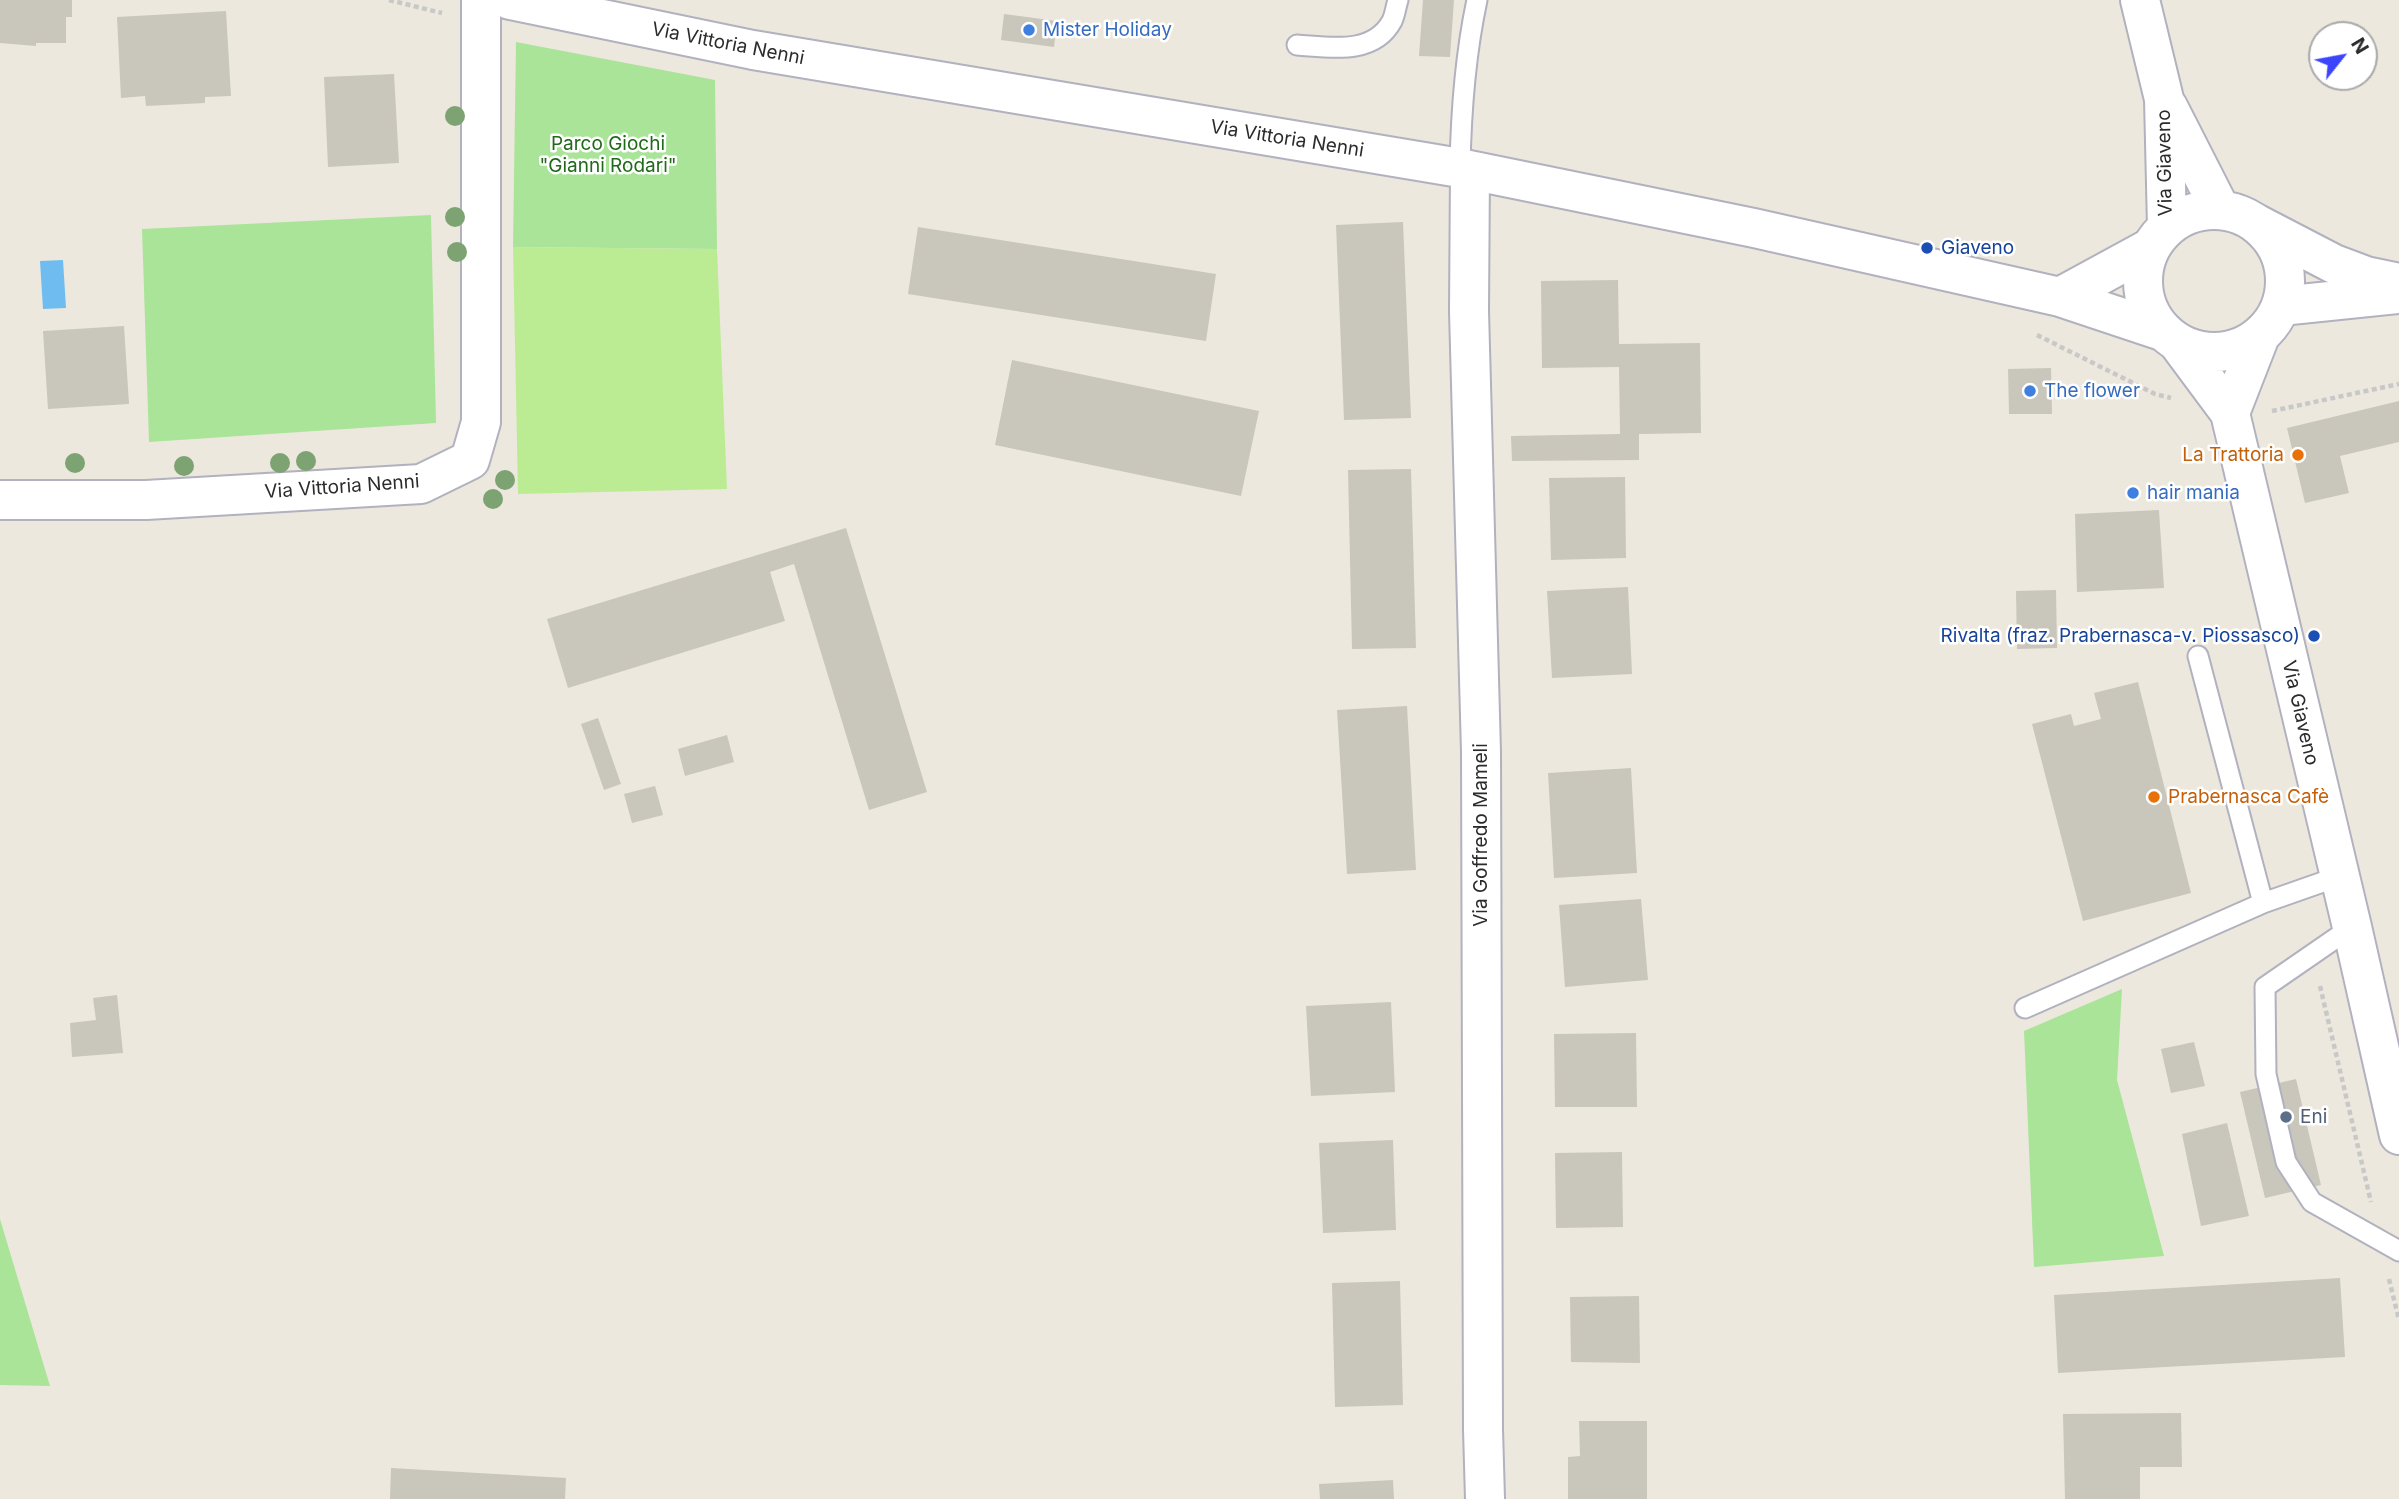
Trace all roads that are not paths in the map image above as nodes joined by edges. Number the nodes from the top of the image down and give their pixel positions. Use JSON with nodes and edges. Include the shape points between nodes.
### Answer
{"nodes":[{"id":1,"x":481,"y":0,"type":"edge"},
{"id":2,"x":510,"y":0,"type":"edge"},
{"id":3,"x":1398,"y":0,"type":"edge"},
{"id":4,"x":1477,"y":0,"type":"edge"},
{"id":5,"x":2140,"y":0,"type":"edge"},
{"id":6,"x":1297,"y":45,"type":"dead end"},
{"id":7,"x":2164,"y":99,"type":"junction"},
{"id":8,"x":1465,"y":169,"type":"junction"},
{"id":9,"x":2220,"y":209,"type":"junction"},
{"id":10,"x":2258,"y":224,"type":"junction"},
{"id":11,"x":2159,"y":238,"type":"junction"},
{"id":12,"x":2399,"y":283,"type":"edge"},
{"id":13,"x":2399,"y":294,"type":"edge"},
{"id":14,"x":2060,"y":296,"type":"junction"},
{"id":15,"x":2271,"y":321,"type":"junction"},
{"id":16,"x":2170,"y":337,"type":"junction"},
{"id":17,"x":2230,"y":414,"type":"junction"},
{"id":18,"x":0,"y":500,"type":"edge"},
{"id":19,"x":2198,"y":656,"type":"dead end"},
{"id":20,"x":2340,"y":876,"type":"junction"},
{"id":21,"x":2263,"y":903,"type":"junction"},
{"id":22,"x":2352,"y":927,"type":"junction"},
{"id":23,"x":2025,"y":1008,"type":"dead end"},
{"id":24,"x":2399,"y":1135,"type":"edge"},
{"id":25,"x":2399,"y":1251,"type":"edge"},
{"id":26,"x":1485,"y":1499,"type":"edge"}],
"edges":[{"from":1,"to":18,"type":"street","name":"Via Vittoria Nenni","via":[[481,422],[470,460],[421,484],[145,500]]},
{"from":2,"to":8,"type":"street","name":"Via Vittoria Nenni","via":[[767,53]]},
{"from":3,"to":6,"type":"lane","via":[[1392,22],[1375,39],[1349,49]]},
{"from":4,"to":8,"type":"lane","via":[[1461,113]]},
{"from":5,"to":7,"type":"street","name":"Via Giaveno"},
{"from":7,"to":9,"type":"street","name":"Via Giaveno"},
{"from":7,"to":11,"type":"street","name":"Via Giaveno"},
{"from":8,"to":14,"type":"street","name":"Via Vittoria Nenni"},
{"from":8,"to":26,"type":"street","name":"Via Goffredo Mameli","via":[[1481,752]]},
{"from":9,"to":10,"type":"street"},
{"from":9,"to":11,"type":"street","name":"Via Giaveno","via":[[2192,213]]},
{"from":10,"to":12,"type":"street","via":[[2334,264]]},
{"from":10,"to":15,"type":"street","via":[[2271,237],[2285,270],[2286,289]]},
{"from":11,"to":14,"type":"street"},
{"from":11,"to":16,"type":"street","name":"Via Giaveno","via":[[2144,269],[2143,291],[2150,312]]},
{"from":13,"to":15,"type":"street"},
{"from":14,"to":16,"type":"street","name":"Via Vittoria Nenni"},
{"from":15,"to":16,"type":"street","via":[[2241,348],[2220,352],[2199,351]]},
{"from":15,"to":17,"type":"street"},
{"from":16,"to":17,"type":"street","name":"Via Giaveno"},
{"from":17,"to":20,"type":"street","name":"Via Giaveno"},
{"from":19,"to":21,"type":"lane"},
{"from":20,"to":21,"type":"lane"},
{"from":20,"to":22,"type":"street","name":"Via Giaveno"},
{"from":21,"to":23,"type":"lane"},
{"from":22,"to":24,"type":"street","name":"Via Giaveno"},
{"from":22,"to":25,"type":"lane","via":[[2265,987],[2266,1074],[2286,1162],[2312,1202]]}]}
